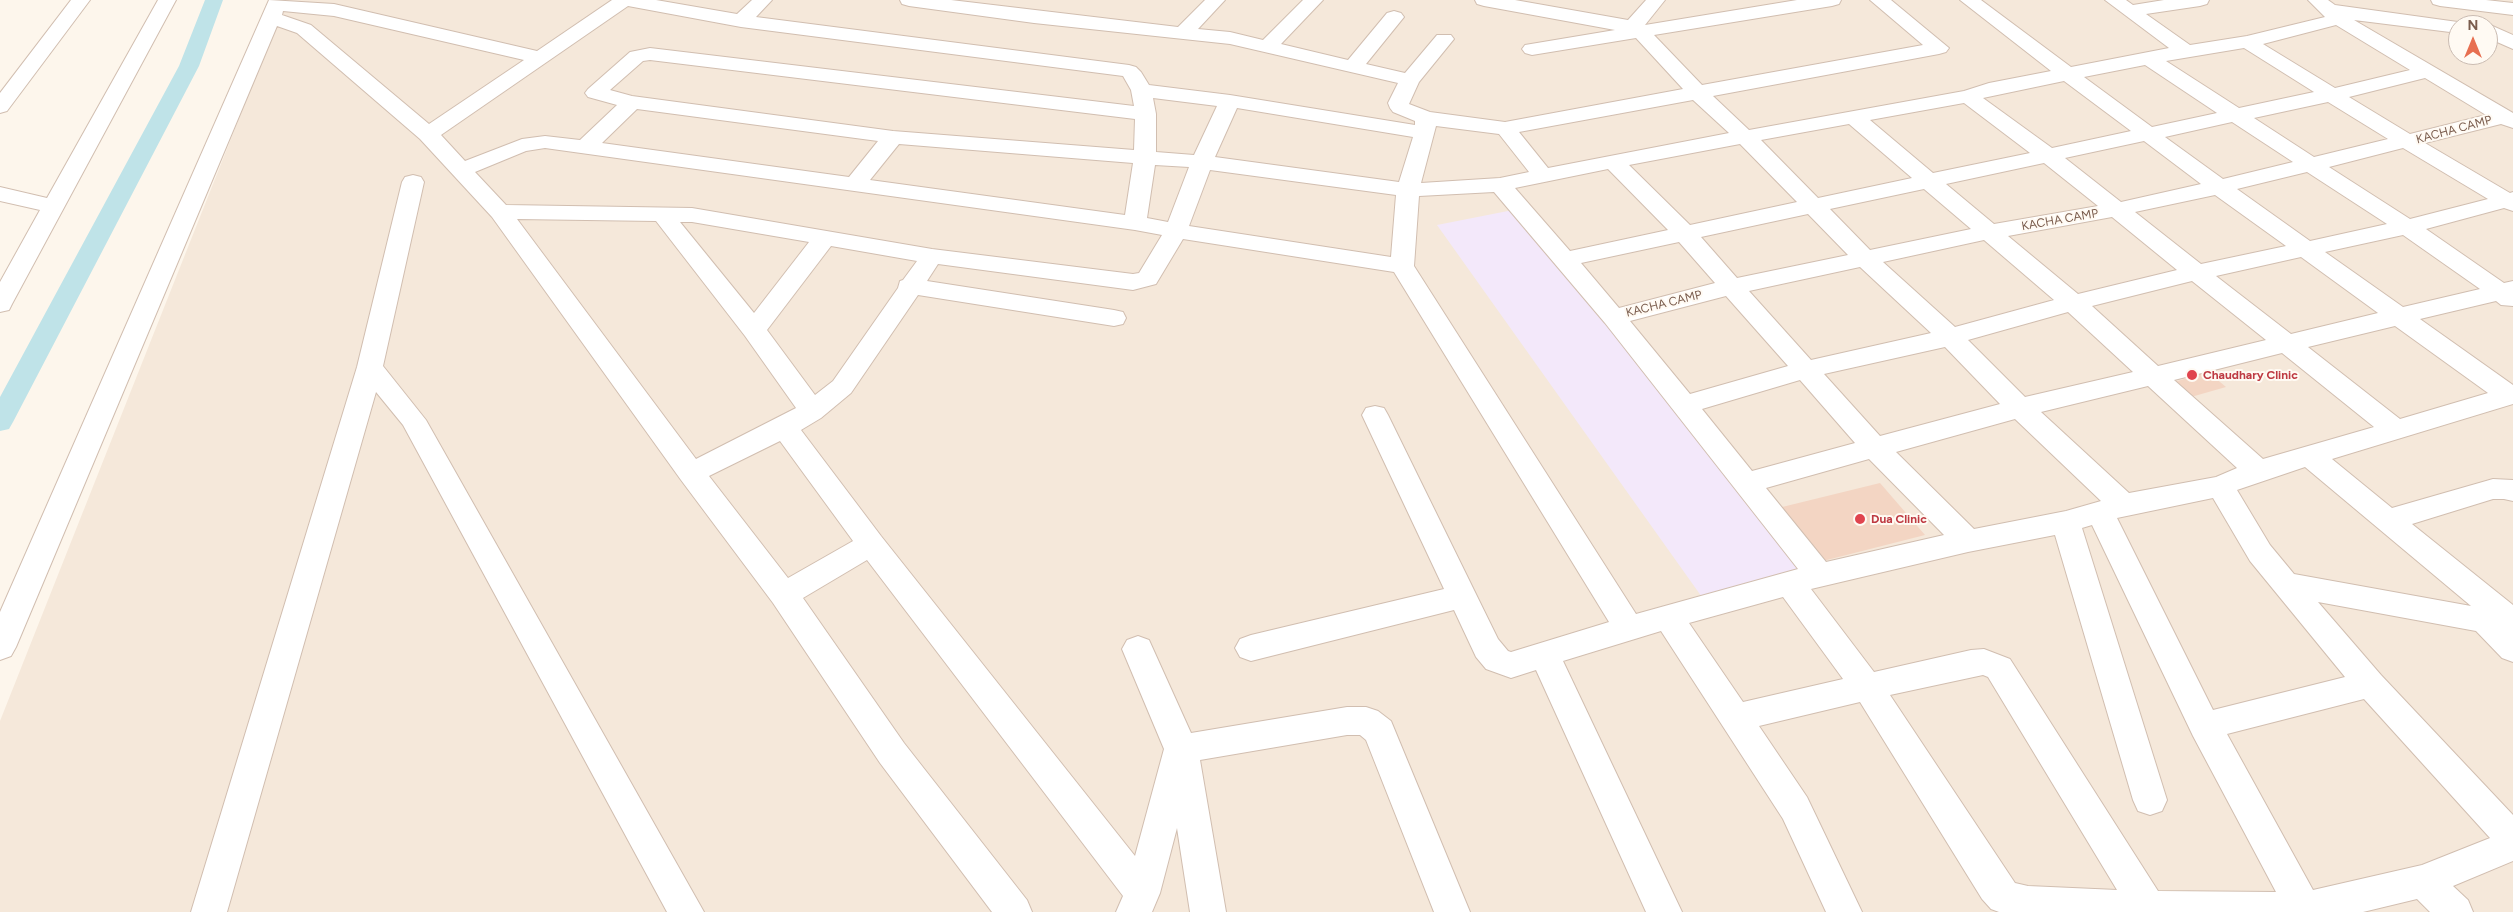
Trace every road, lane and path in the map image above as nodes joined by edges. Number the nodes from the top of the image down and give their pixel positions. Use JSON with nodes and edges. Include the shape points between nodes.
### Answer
{"nodes":[{"id":1,"x":81,"y":0,"type":"edge"},
{"id":2,"x":167,"y":0,"type":"edge"},
{"id":3,"x":381,"y":0,"type":"edge"},
{"id":4,"x":625,"y":0,"type":"edge"},
{"id":5,"x":763,"y":0,"type":"edge"},
{"id":6,"x":909,"y":0,"type":"edge"},
{"id":7,"x":1046,"y":0,"type":"edge"},
{"id":8,"x":1216,"y":0,"type":"edge"},
{"id":9,"x":1314,"y":0,"type":"edge"},
{"id":10,"x":1484,"y":0,"type":"edge"},
{"id":11,"x":1656,"y":0,"type":"edge"},
{"id":12,"x":1832,"y":0,"type":"edge"},
{"id":13,"x":1880,"y":0,"type":"edge"},
{"id":14,"x":1969,"y":0,"type":"edge"},
{"id":15,"x":2200,"y":0,"type":"edge"},
{"id":16,"x":2440,"y":0,"type":"edge"},
{"id":17,"x":2122,"y":6,"type":"edge"},
{"id":18,"x":275,"y":7,"type":"edge"},
{"id":19,"x":2513,"y":9,"type":"edge"},
{"id":20,"x":2328,"y":10,"type":"edge"},
{"id":21,"x":355,"y":16,"type":"junction"},
{"id":22,"x":1394,"y":17,"type":"dead end"},
{"id":23,"x":742,"y":21,"type":"junction"},
{"id":24,"x":2448,"y":26,"type":"edge"},
{"id":25,"x":1637,"y":30,"type":"junction"},
{"id":26,"x":2498,"y":30,"type":"edge"},
{"id":27,"x":2513,"y":32,"type":"edge"},
{"id":28,"x":1182,"y":34,"type":"junction"},
{"id":29,"x":2498,"y":35,"type":"edge"},
{"id":30,"x":1024,"y":37,"type":"junction"},
{"id":31,"x":1444,"y":39,"type":"dead end"},
{"id":32,"x":2247,"y":42,"type":"junction"},
{"id":33,"x":1080,"y":43,"type":"junction"},
{"id":34,"x":2513,"y":43,"type":"edge"},
{"id":35,"x":1266,"y":48,"type":"junction"},
{"id":36,"x":1532,"y":50,"type":"dead end"},
{"id":37,"x":2186,"y":51,"type":"junction"},
{"id":38,"x":542,"y":58,"type":"junction"},
{"id":39,"x":2149,"y":59,"type":"junction"},
{"id":40,"x":1353,"y":67,"type":"junction"},
{"id":41,"x":2425,"y":72,"type":"junction"},
{"id":42,"x":2067,"y":75,"type":"junction"},
{"id":43,"x":1410,"y":80,"type":"junction"},
{"id":44,"x":1141,"y":90,"type":"junction"},
{"id":45,"x":1698,"y":93,"type":"junction"},
{"id":46,"x":2330,"y":95,"type":"junction"},
{"id":47,"x":1968,"y":96,"type":"junction"},
{"id":48,"x":1230,"y":101,"type":"junction"},
{"id":49,"x":632,"y":102,"type":"junction"},
{"id":50,"x":0,"y":106,"type":"edge"},
{"id":51,"x":1146,"y":114,"type":"junction"},
{"id":52,"x":2235,"y":115,"type":"junction"},
{"id":53,"x":1854,"y":118,"type":"junction"},
{"id":54,"x":2508,"y":119,"type":"edge"},
{"id":55,"x":1426,"y":126,"type":"junction"},
{"id":56,"x":1505,"y":128,"type":"junction"},
{"id":57,"x":428,"y":134,"type":"junction"},
{"id":58,"x":2146,"y":134,"type":"junction"},
{"id":59,"x":893,"y":137,"type":"junction"},
{"id":60,"x":1745,"y":137,"type":"junction"},
{"id":61,"x":2408,"y":142,"type":"junction"},
{"id":62,"x":585,"y":148,"type":"junction"},
{"id":63,"x":2047,"y":155,"type":"junction"},
{"id":64,"x":1146,"y":159,"type":"junction"},
{"id":65,"x":1613,"y":161,"type":"junction"},
{"id":66,"x":1202,"y":162,"type":"junction"},
{"id":67,"x":2310,"y":166,"type":"junction"},
{"id":68,"x":461,"y":170,"type":"junction"},
{"id":69,"x":1543,"y":176,"type":"junction"},
{"id":70,"x":1929,"y":181,"type":"junction"},
{"id":71,"x":413,"y":182,"type":"dead end"},
{"id":72,"x":1500,"y":184,"type":"junction"},
{"id":73,"x":854,"y":186,"type":"junction"},
{"id":74,"x":2219,"y":187,"type":"junction"},
{"id":75,"x":1408,"y":190,"type":"junction"},
{"id":76,"x":0,"y":194,"type":"edge"},
{"id":77,"x":2511,"y":201,"type":"edge"},
{"id":78,"x":43,"y":204,"type":"junction"},
{"id":79,"x":1814,"y":206,"type":"junction"},
{"id":80,"x":0,"y":208,"type":"edge"},
{"id":81,"x":2115,"y":210,"type":"junction"},
{"id":82,"x":500,"y":212,"type":"junction"},
{"id":83,"x":663,"y":215,"type":"junction"},
{"id":84,"x":1135,"y":223,"type":"junction"},
{"id":85,"x":2407,"y":227,"type":"junction"},
{"id":86,"x":1176,"y":231,"type":"junction"},
{"id":87,"x":1988,"y":232,"type":"junction"},
{"id":88,"x":1684,"y":233,"type":"junction"},
{"id":89,"x":824,"y":239,"type":"junction"},
{"id":90,"x":2305,"y":249,"type":"junction"},
{"id":91,"x":932,"y":256,"type":"junction"},
{"id":92,"x":1566,"y":259,"type":"junction"},
{"id":93,"x":1867,"y":260,"type":"junction"},
{"id":94,"x":1402,"y":266,"type":"junction"},
{"id":95,"x":2195,"y":274,"type":"junction"},
{"id":96,"x":909,"y":286,"type":"junction"},
{"id":97,"x":1731,"y":287,"type":"junction"},
{"id":98,"x":2509,"y":294,"type":"edge"},
{"id":99,"x":2073,"y":303,"type":"junction"},
{"id":100,"x":0,"y":304,"type":"edge"},
{"id":101,"x":1614,"y":316,"type":"junction"},
{"id":102,"x":2400,"y":316,"type":"junction"},
{"id":103,"x":1114,"y":318,"type":"dead end"},
{"id":104,"x":754,"y":330,"type":"junction"},
{"id":105,"x":1950,"y":336,"type":"junction"},
{"id":106,"x":2287,"y":344,"type":"junction"},
{"id":107,"x":370,"y":367,"type":"junction"},
{"id":108,"x":1804,"y":370,"type":"junction"},
{"id":109,"x":2153,"y":377,"type":"junction"},
{"id":110,"x":2512,"y":395,"type":"edge"},
{"id":111,"x":1684,"y":405,"type":"junction"},
{"id":112,"x":2020,"y":408,"type":"junction"},
{"id":113,"x":1375,"y":415,"type":"dead end"},
{"id":114,"x":798,"y":419,"type":"junction"},
{"id":115,"x":2395,"y":429,"type":"junction"},
{"id":116,"x":1874,"y":447,"type":"junction"},
{"id":117,"x":2310,"y":456,"type":"junction"},
{"id":118,"x":2258,"y":471,"type":"junction"},
{"id":119,"x":691,"y":473,"type":"junction"},
{"id":120,"x":1746,"y":483,"type":"junction"},
{"id":121,"x":2220,"y":486,"type":"junction"},
{"id":122,"x":2513,"y":492,"type":"edge"},
{"id":123,"x":2112,"y":509,"type":"junction"},
{"id":124,"x":2388,"y":520,"type":"junction"},
{"id":125,"x":2066,"y":522,"type":"junction"},
{"id":126,"x":1968,"y":540,"type":"junction"},
{"id":127,"x":871,"y":544,"type":"junction"},
{"id":128,"x":1805,"y":579,"type":"junction"},
{"id":129,"x":2285,"y":584,"type":"junction"},
{"id":130,"x":784,"y":594,"type":"junction"},
{"id":131,"x":1463,"y":596,"type":"junction"},
{"id":132,"x":1668,"y":618,"type":"junction"},
{"id":133,"x":2504,"y":624,"type":"edge"},
{"id":134,"x":1629,"y":628,"type":"junction"},
{"id":135,"x":0,"y":646,"type":"edge"},
{"id":136,"x":1251,"y":648,"type":"dead end"},
{"id":137,"x":1138,"y":649,"type":"dead end"},
{"id":138,"x":2513,"y":649,"type":"edge"},
{"id":139,"x":1544,"y":654,"type":"junction"},
{"id":140,"x":2370,"y":684,"type":"junction"},
{"id":141,"x":1868,"y":688,"type":"junction"},
{"id":142,"x":1735,"y":718,"type":"junction"},
{"id":143,"x":2205,"y":726,"type":"junction"},
{"id":144,"x":1181,"y":749,"type":"junction"},
{"id":145,"x":2150,"y":800,"type":"dead end"},
{"id":146,"x":2513,"y":840,"type":"edge"},
{"id":147,"x":2513,"y":846,"type":"edge"},
{"id":148,"x":2423,"y":880,"type":"junction"},
{"id":149,"x":1138,"y":903,"type":"edge"},
{"id":150,"x":2148,"y":908,"type":"junction"},
{"id":151,"x":2305,"y":910,"type":"edge"},
{"id":152,"x":209,"y":912,"type":"edge"},
{"id":153,"x":686,"y":912,"type":"edge"},
{"id":154,"x":1014,"y":912,"type":"edge"},
{"id":155,"x":1208,"y":912,"type":"edge"},
{"id":156,"x":1452,"y":912,"type":"edge"},
{"id":157,"x":1664,"y":912,"type":"edge"},
{"id":158,"x":1844,"y":912,"type":"edge"},
{"id":159,"x":2454,"y":912,"type":"edge"}],
"edges":[{"from":1,"to":50,"type":"street"},
{"from":2,"to":78,"type":"street"},
{"from":3,"to":21,"type":"street"},
{"from":4,"to":23,"type":"street"},
{"from":4,"to":38,"type":"street"},
{"from":5,"to":23,"type":"street"},
{"from":6,"to":30,"type":"street"},
{"from":7,"to":30,"type":"street"},
{"from":8,"to":28,"type":"street"},
{"from":9,"to":35,"type":"street"},
{"from":10,"to":25,"type":"street"},
{"from":11,"to":25,"type":"street"},
{"from":12,"to":25,"type":"street"},
{"from":13,"to":45,"type":"street","via":[[1939,48]]},
{"from":14,"to":42,"type":"street"},
{"from":15,"to":17,"type":"street"},
{"from":16,"to":19,"type":"street"},
{"from":17,"to":37,"type":"street"},
{"from":18,"to":21,"type":"street","via":[[312,7]]},
{"from":18,"to":57,"type":"street"},
{"from":18,"to":135,"type":"street"},
{"from":20,"to":24,"type":"street"},
{"from":20,"to":32,"type":"street"},
{"from":20,"to":41,"type":"street"},
{"from":21,"to":38,"type":"street"},
{"from":22,"to":40,"type":"street"},
{"from":23,"to":30,"type":"street"},
{"from":25,"to":36,"type":"street"},
{"from":25,"to":45,"type":"street"},
{"from":26,"to":27,"type":"street"},
{"from":28,"to":33,"type":"street"},
{"from":28,"to":35,"type":"street","via":[[1230,38]]},
{"from":29,"to":34,"type":"street"},
{"from":30,"to":33,"type":"street"},
{"from":30,"to":33,"type":"street"},
{"from":31,"to":43,"type":"street"},
{"from":32,"to":37,"type":"street"},
{"from":32,"to":46,"type":"street"},
{"from":33,"to":44,"type":"street","via":[[1129,71]]},
{"from":35,"to":40,"type":"street"},
{"from":37,"to":39,"type":"street"},
{"from":38,"to":57,"type":"street"},
{"from":39,"to":42,"type":"street"},
{"from":39,"to":52,"type":"street"},
{"from":40,"to":43,"type":"street"},
{"from":41,"to":46,"type":"street"},
{"from":41,"to":54,"type":"street"},
{"from":42,"to":47,"type":"street","via":[[1988,89]]},
{"from":42,"to":58,"type":"street"},
{"from":43,"to":55,"type":"street","via":[[1398,103]]},
{"from":44,"to":48,"type":"street"},
{"from":44,"to":51,"type":"street"},
{"from":45,"to":56,"type":"street"},
{"from":45,"to":60,"type":"street"},
{"from":46,"to":52,"type":"street"},
{"from":46,"to":61,"type":"street"},
{"from":47,"to":53,"type":"street"},
{"from":47,"to":63,"type":"street"},
{"from":48,"to":55,"type":"street"},
{"from":48,"to":66,"type":"street"},
{"from":49,"to":51,"type":"street","via":[[595,93],[638,56],[650,54]]},
{"from":49,"to":59,"type":"street"},
{"from":49,"to":62,"type":"street"},
{"from":51,"to":64,"type":"street"},
{"from":52,"to":58,"type":"street"},
{"from":52,"to":67,"type":"street"},
{"from":53,"to":60,"type":"street"},
{"from":53,"to":70,"type":"street"},
{"from":54,"to":61,"type":"street","name":"KACHA CAMP"},
{"from":55,"to":56,"type":"street"},
{"from":55,"to":75,"type":"street"},
{"from":56,"to":69,"type":"street"},
{"from":57,"to":68,"type":"street"},
{"from":58,"to":63,"type":"street"},
{"from":58,"to":74,"type":"street"},
{"from":59,"to":64,"type":"street"},
{"from":59,"to":73,"type":"street"},
{"from":60,"to":65,"type":"street"},
{"from":60,"to":79,"type":"street"},
{"from":61,"to":67,"type":"street","name":"KACHA CAMP"},
{"from":61,"to":77,"type":"street"},
{"from":62,"to":68,"type":"street","via":[[533,142]]},
{"from":62,"to":73,"type":"street"},
{"from":63,"to":70,"type":"street"},
{"from":63,"to":81,"type":"street"},
{"from":64,"to":66,"type":"street"},
{"from":64,"to":84,"type":"street"},
{"from":65,"to":69,"type":"street"},
{"from":65,"to":88,"type":"street"},
{"from":66,"to":75,"type":"street"},
{"from":66,"to":86,"type":"street"},
{"from":67,"to":74,"type":"street","name":"KACHA CAMP"},
{"from":67,"to":85,"type":"street"},
{"from":68,"to":82,"type":"street"},
{"from":69,"to":72,"type":"street"},
{"from":70,"to":79,"type":"street"},
{"from":70,"to":87,"type":"street"},
{"from":71,"to":107,"type":"street"},
{"from":72,"to":75,"type":"street"},
{"from":72,"to":92,"type":"street"},
{"from":73,"to":84,"type":"street"},
{"from":74,"to":81,"type":"street","name":"KACHA CAMP"},
{"from":74,"to":90,"type":"street"},
{"from":75,"to":94,"type":"street"},
{"from":76,"to":78,"type":"street"},
{"from":77,"to":85,"type":"street"},
{"from":78,"to":80,"type":"street"},
{"from":78,"to":100,"type":"street"},
{"from":79,"to":88,"type":"street"},
{"from":79,"to":93,"type":"street"},
{"from":81,"to":87,"type":"street","name":"KACHA CAMP"},
{"from":81,"to":95,"type":"street"},
{"from":82,"to":83,"type":"street"},
{"from":82,"to":119,"type":"street"},
{"from":83,"to":89,"type":"street","via":[[720,219]]},
{"from":83,"to":104,"type":"street"},
{"from":84,"to":86,"type":"street"},
{"from":85,"to":90,"type":"street"},
{"from":85,"to":98,"type":"street"},
{"from":86,"to":91,"type":"street","via":[[1147,278],[1133,282]]},
{"from":86,"to":94,"type":"street"},
{"from":87,"to":93,"type":"street","name":"KACHA CAMP"},
{"from":87,"to":99,"type":"street"},
{"from":88,"to":92,"type":"street"},
{"from":88,"to":97,"type":"street"},
{"from":89,"to":91,"type":"street"},
{"from":89,"to":104,"type":"street"},
{"from":90,"to":95,"type":"street"},
{"from":90,"to":102,"type":"street"},
{"from":91,"to":96,"type":"street"},
{"from":92,"to":101,"type":"street"},
{"from":93,"to":97,"type":"street","name":"KACHA CAMP"},
{"from":93,"to":105,"type":"street"},
{"from":94,"to":134,"type":"street"},
{"from":95,"to":99,"type":"street"},
{"from":95,"to":106,"type":"street"},
{"from":96,"to":103,"type":"street"},
{"from":96,"to":114,"type":"street","via":[[842,387]]},
{"from":97,"to":101,"type":"street","name":"KACHA CAMP"},
{"from":97,"to":108,"type":"street"},
{"from":98,"to":102,"type":"street"},
{"from":99,"to":105,"type":"street"},
{"from":99,"to":109,"type":"street"},
{"from":101,"to":111,"type":"street"},
{"from":102,"to":106,"type":"street"},
{"from":102,"to":110,"type":"street"},
{"from":104,"to":114,"type":"street"},
{"from":105,"to":108,"type":"street"},
{"from":105,"to":112,"type":"street"},
{"from":106,"to":109,"type":"street"},
{"from":106,"to":115,"type":"street"},
{"from":107,"to":152,"type":"street"},
{"from":107,"to":153,"type":"street","via":[[413,420]]},
{"from":108,"to":111,"type":"street"},
{"from":108,"to":116,"type":"street"},
{"from":109,"to":112,"type":"street"},
{"from":109,"to":118,"type":"street"},
{"from":110,"to":115,"type":"street"},
{"from":111,"to":120,"type":"street"},
{"from":112,"to":116,"type":"street"},
{"from":112,"to":123,"type":"street"},
{"from":113,"to":131,"type":"street"},
{"from":114,"to":119,"type":"street"},
{"from":114,"to":127,"type":"street"},
{"from":115,"to":117,"type":"street"},
{"from":116,"to":120,"type":"street"},
{"from":116,"to":126,"type":"street"},
{"from":117,"to":118,"type":"street"},
{"from":117,"to":124,"type":"street"},
{"from":118,"to":121,"type":"street"},
{"from":119,"to":130,"type":"street"},
{"from":120,"to":128,"type":"street"},
{"from":121,"to":123,"type":"street"},
{"from":121,"to":129,"type":"street","via":[[2260,553]]},
{"from":122,"to":124,"type":"street","via":[[2506,488],[2494,489]]},
{"from":123,"to":125,"type":"street"},
{"from":123,"to":143,"type":"street"},
{"from":124,"to":133,"type":"street"},
{"from":125,"to":126,"type":"street"},
{"from":125,"to":145,"type":"street"},
{"from":126,"to":128,"type":"street"},
{"from":127,"to":130,"type":"street"},
{"from":127,"to":149,"type":"street"},
{"from":128,"to":132,"type":"street"},
{"from":128,"to":141,"type":"street"},
{"from":129,"to":133,"type":"street"},
{"from":129,"to":140,"type":"street"},
{"from":130,"to":154,"type":"street","via":[[892,753]]},
{"from":131,"to":136,"type":"street"},
{"from":131,"to":139,"type":"street","via":[[1487,648],[1498,660],[1511,665]]},
{"from":132,"to":134,"type":"street"},
{"from":132,"to":142,"type":"street"},
{"from":133,"to":138,"type":"street"},
{"from":134,"to":139,"type":"street"},
{"from":137,"to":144,"type":"street"},
{"from":139,"to":157,"type":"street"},
{"from":140,"to":143,"type":"street"},
{"from":140,"to":146,"type":"street"},
{"from":141,"to":142,"type":"street"},
{"from":141,"to":150,"type":"street","via":[[1995,887],[2004,896],[2028,903]]},
{"from":141,"to":150,"type":"street","via":[[1971,663],[1984,662],[1999,668]]},
{"from":142,"to":158,"type":"street","via":[[1795,808]]},
{"from":143,"to":151,"type":"street"},
{"from":144,"to":149,"type":"street"},
{"from":144,"to":155,"type":"street"},
{"from":144,"to":156,"type":"street","via":[[1347,721],[1366,721],[1379,731]]},
{"from":147,"to":148,"type":"street"},
{"from":148,"to":151,"type":"street"},
{"from":148,"to":159,"type":"street"},
{"from":150,"to":151,"type":"street"}]}
